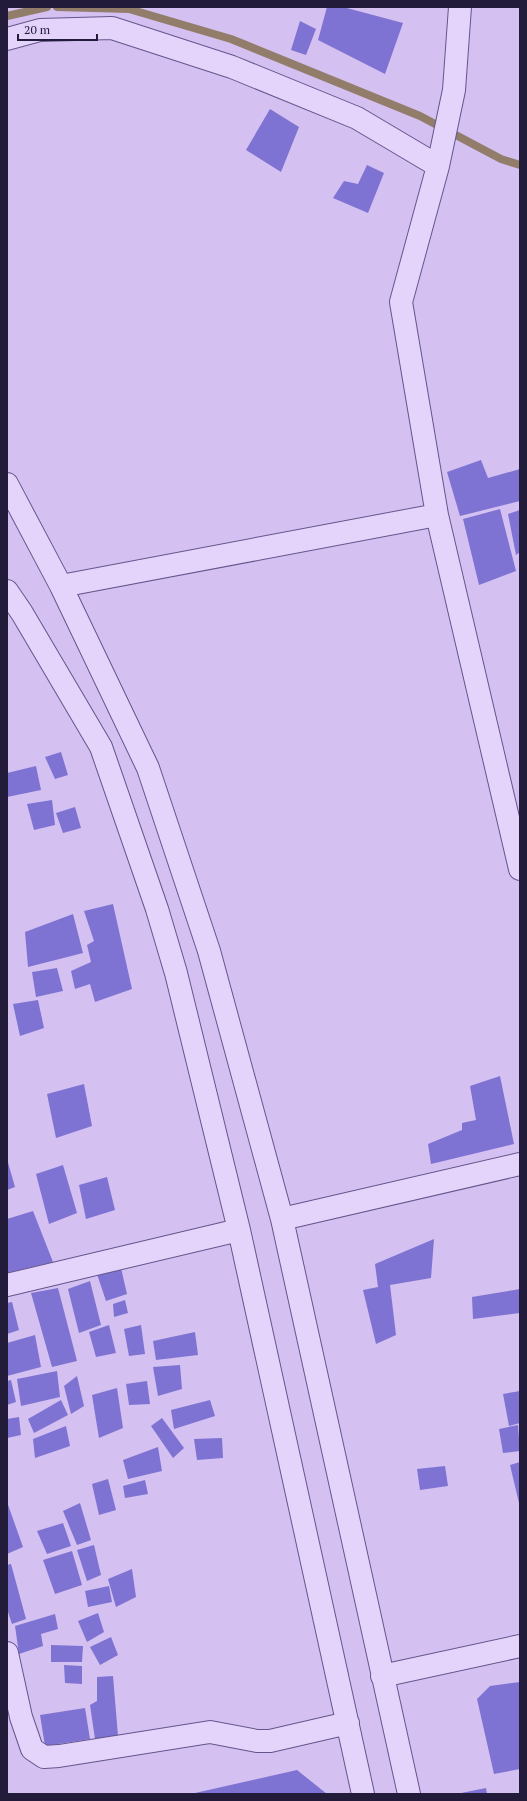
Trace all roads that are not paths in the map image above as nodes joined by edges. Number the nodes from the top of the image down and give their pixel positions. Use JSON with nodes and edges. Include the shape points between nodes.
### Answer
{"nodes":[{"id":1,"x":460,"y":7,"type":"edge"},
{"id":2,"x":7,"y":39,"type":"edge"},
{"id":3,"x":440,"y":158,"type":"junction"},
{"id":4,"x":7,"y":484,"type":"edge"},
{"id":5,"x":437,"y":515,"type":"junction"},
{"id":6,"x":61,"y":586,"type":"junction"},
{"id":7,"x":7,"y":591,"type":"edge"},
{"id":8,"x":520,"y":869,"type":"edge"},
{"id":9,"x":520,"y":1164,"type":"edge"},
{"id":10,"x":282,"y":1219,"type":"junction"},
{"id":11,"x":239,"y":1230,"type":"junction"},
{"id":12,"x":7,"y":1285,"type":"edge"},
{"id":13,"x":520,"y":1646,"type":"edge"},
{"id":14,"x":7,"y":1653,"type":"edge"},
{"id":15,"x":382,"y":1676,"type":"junction"},
{"id":16,"x":14,"y":1719,"type":"edge"},
{"id":17,"x":348,"y":1722,"type":"junction"},
{"id":18,"x":363,"y":1794,"type":"edge"},
{"id":19,"x":408,"y":1794,"type":"edge"}],
"edges":[{"from":1,"to":3,"type":"street","via":[[454,90]]},
{"from":2,"to":3,"type":"street","via":[[40,30],[112,28],[232,67],[358,118]]},
{"from":3,"to":5,"type":"street","via":[[401,302]]},
{"from":4,"to":6,"type":"street"},
{"from":5,"to":6,"type":"street"},
{"from":5,"to":8,"type":"street"},
{"from":6,"to":10,"type":"street","via":[[148,768],[209,951]]},
{"from":7,"to":11,"type":"street","via":[[101,747],[157,909],[176,973]]},
{"from":9,"to":10,"type":"street"},
{"from":10,"to":15,"type":"street"},
{"from":11,"to":12,"type":"street"},
{"from":11,"to":17,"type":"street"},
{"from":13,"to":15,"type":"street"},
{"from":14,"to":16,"type":"street"},
{"from":15,"to":19,"type":"street"},
{"from":16,"to":17,"type":"street","via":[[32,1749],[44,1757],[210,1732],[257,1741],[270,1740]]},
{"from":17,"to":18,"type":"street"}]}
